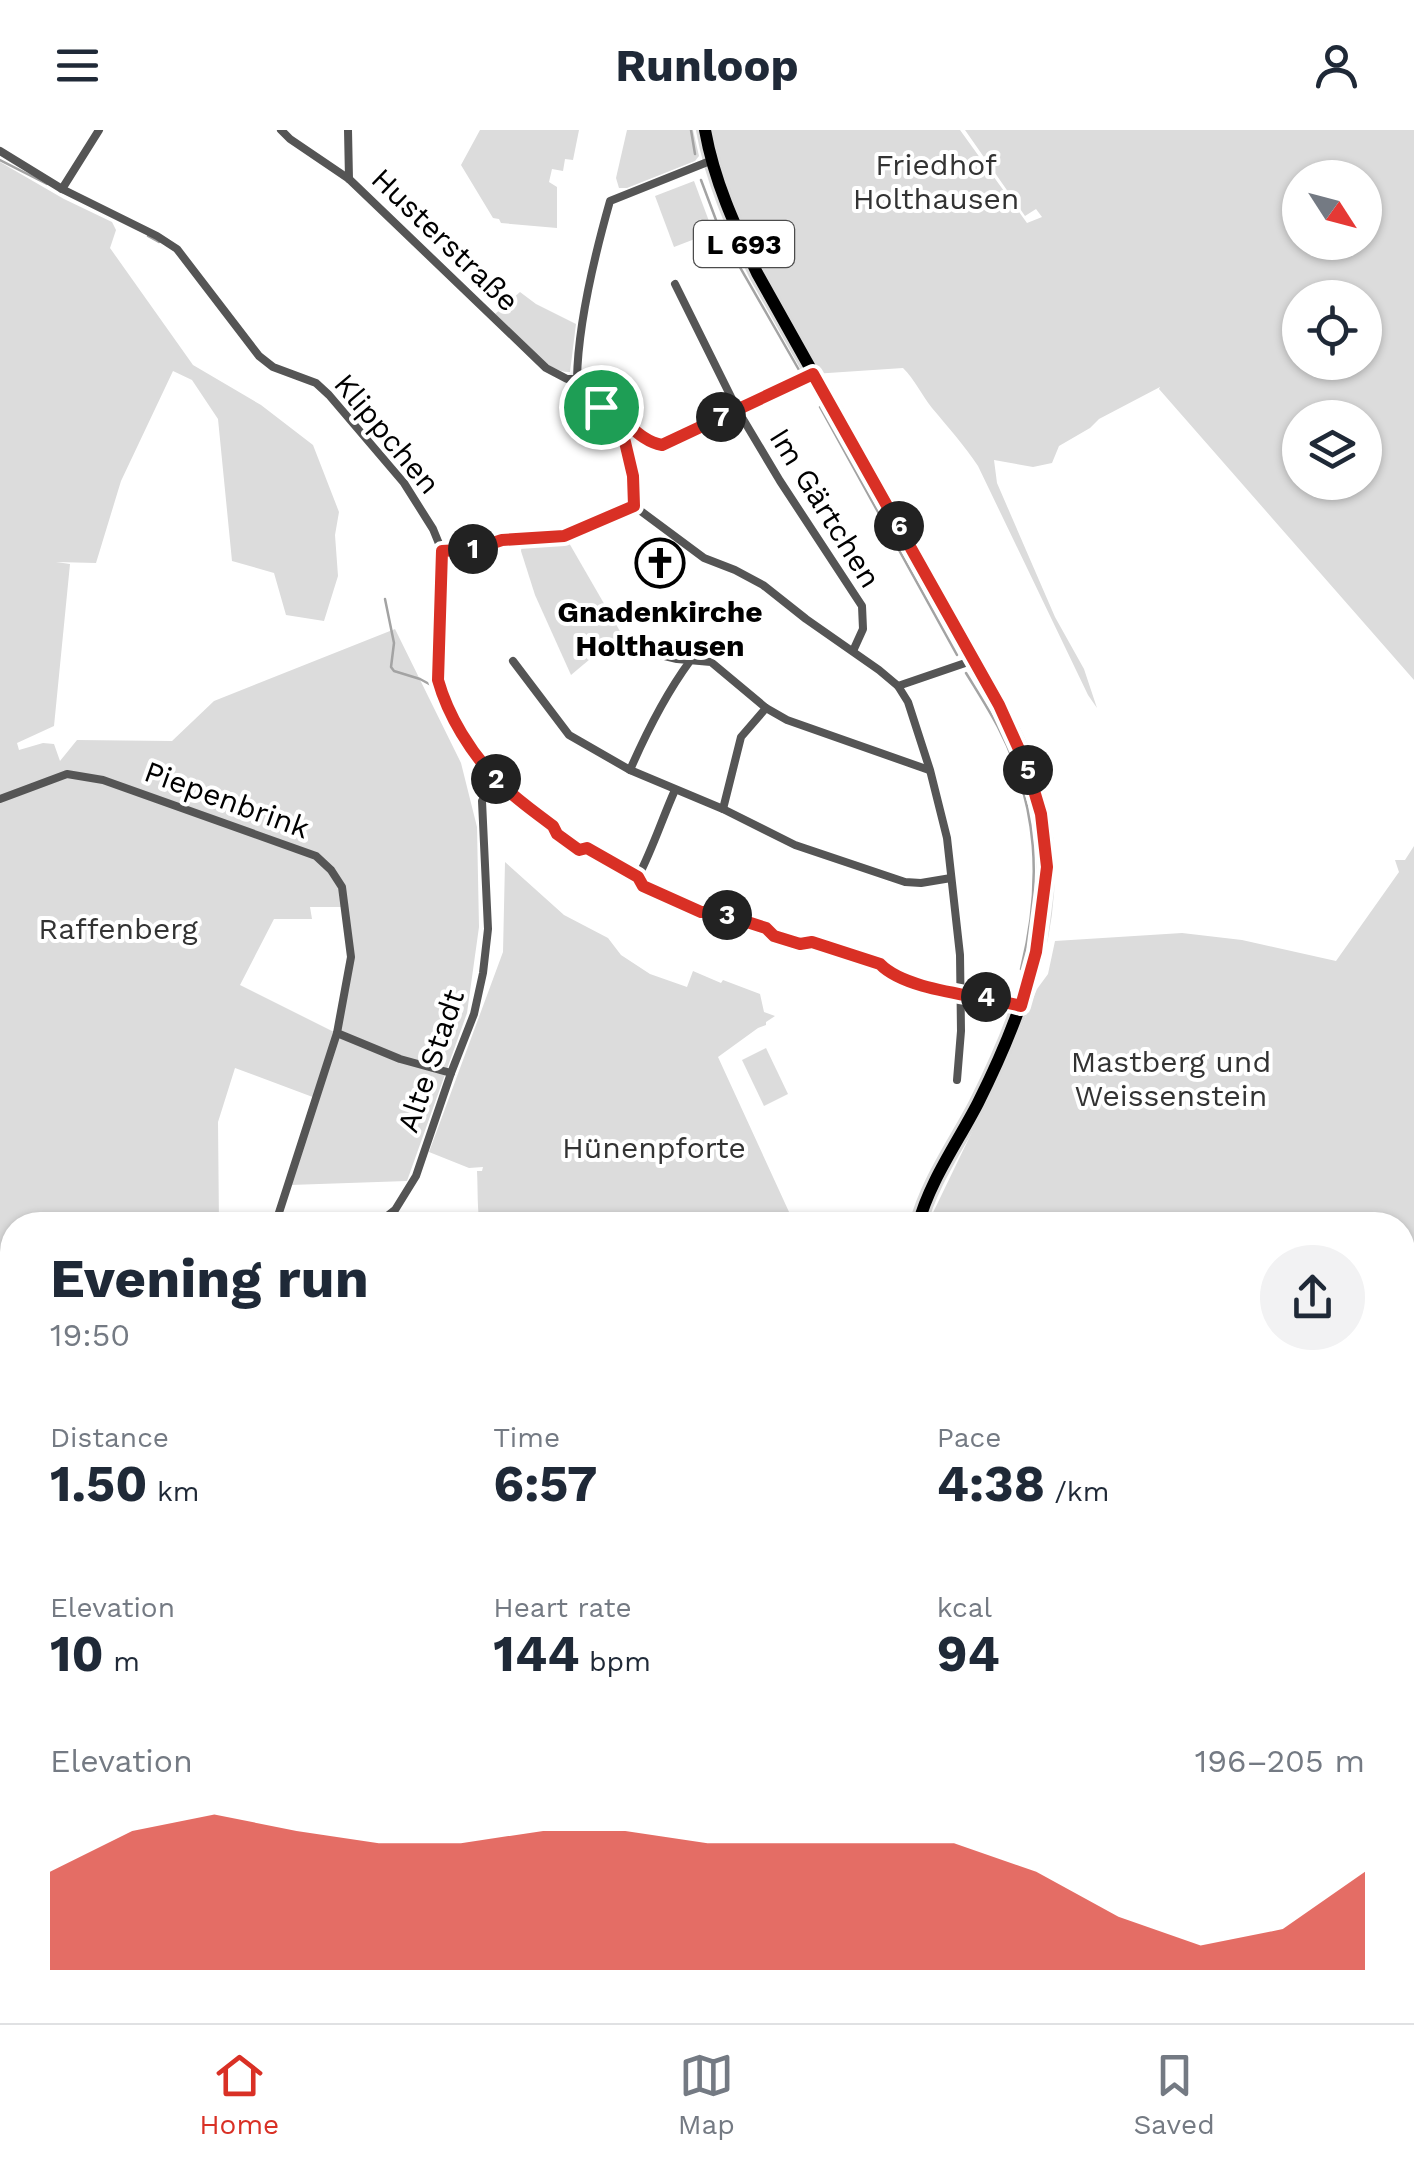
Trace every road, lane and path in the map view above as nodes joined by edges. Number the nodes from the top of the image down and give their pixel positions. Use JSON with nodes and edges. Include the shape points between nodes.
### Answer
{"nodes":[{"id":1,"x":99,"y":130,"type":"edge"},
{"id":2,"x":281,"y":130,"type":"edge"},
{"id":3,"x":348,"y":130,"type":"edge"},
{"id":4,"x":705,"y":130,"type":"edge"},
{"id":5,"x":0,"y":151,"type":"edge"},
{"id":6,"x":710,"y":161,"type":"junction"},
{"id":7,"x":349,"y":180,"type":"junction"},
{"id":8,"x":62,"y":189,"type":"junction"},
{"id":9,"x":675,"y":284,"type":"dead end"},
{"id":10,"x":813,"y":374,"type":"junction"},
{"id":11,"x":576,"y":379,"type":"junction"},
{"id":12,"x":601,"y":407,"type":"junction"},
{"id":13,"x":737,"y":410,"type":"junction"},
{"id":14,"x":634,"y":506,"type":"junction"},
{"id":15,"x":442,"y":551,"type":"junction"},
{"id":16,"x":619,"y":645,"type":"dead end"},
{"id":17,"x":853,"y":651,"type":"junction"},
{"id":18,"x":690,"y":660,"type":"junction"},
{"id":19,"x":974,"y":660,"type":"junction"},
{"id":20,"x":513,"y":661,"type":"dead end"},
{"id":21,"x":898,"y":686,"type":"junction"},
{"id":22,"x":766,"y":708,"type":"junction"},
{"id":23,"x":630,"y":770,"type":"junction"},
{"id":24,"x":930,"y":770,"type":"junction"},
{"id":25,"x":498,"y":782,"type":"junction"},
{"id":26,"x":675,"y":790,"type":"junction"},
{"id":27,"x":0,"y":799,"type":"edge"},
{"id":28,"x":723,"y":809,"type":"junction"},
{"id":29,"x":638,"y":877,"type":"junction"},
{"id":30,"x":951,"y":878,"type":"junction"},
{"id":31,"x":962,"y":995,"type":"junction"},
{"id":32,"x":1021,"y":1006,"type":"junction"},
{"id":33,"x":336,"y":1034,"type":"junction"},
{"id":34,"x":451,"y":1073,"type":"junction"},
{"id":35,"x":957,"y":1080,"type":"dead end"},
{"id":36,"x":279,"y":1212,"type":"edge"},
{"id":37,"x":392,"y":1212,"type":"edge"},
{"id":38,"x":923,"y":1212,"type":"edge"}],
"edges":[{"from":1,"to":8,"type":"street"},
{"from":2,"to":7,"type":"street","name":"Husterstraße"},
{"from":3,"to":7,"type":"street"},
{"from":4,"to":6,"type":"main road","number":"L 693"},
{"from":5,"to":8,"type":"street","name":"Klippchen"},
{"from":6,"to":10,"type":"main road","number":"L 693","via":[[751,260]]},
{"from":6,"to":11,"type":"street","via":[[610,201]]},
{"from":7,"to":11,"type":"street","name":"Husterstraße","via":[[551,372]]},
{"from":8,"to":15,"type":"street","name":"Klippchen","via":[[177,249],[259,356],[316,382],[329,395],[404,483]]},
{"from":9,"to":13,"type":"street","name":"Im Gärtchen"},
{"from":10,"to":13,"type":"street"},
{"from":10,"to":19,"type":"main road","number":"L 693"},
{"from":11,"to":12,"type":"street","name":"Husterstraße"},
{"from":12,"to":13,"type":"street","via":[[662,445]]},
{"from":12,"to":14,"type":"street","via":[[625,442]]},
{"from":13,"to":17,"type":"street","name":"Im Gärtchen","via":[[862,606],[863,630]]},
{"from":14,"to":15,"type":"street","via":[[564,536]]},
{"from":14,"to":17,"type":"street","via":[[704,558],[763,585]]},
{"from":15,"to":25,"type":"street","name":"Klippchen","via":[[442,697]]},
{"from":16,"to":18,"type":"street"},
{"from":17,"to":21,"type":"street"},
{"from":18,"to":22,"type":"street","via":[[711,662]]},
{"from":18,"to":23,"type":"street"},
{"from":19,"to":21,"type":"street"},
{"from":19,"to":32,"type":"main road","number":"L 693","via":[[1014,735],[1041,814],[1043,908]]},
{"from":20,"to":23,"type":"street","via":[[569,735]]},
{"from":21,"to":24,"type":"street"},
{"from":22,"to":24,"type":"street"},
{"from":22,"to":28,"type":"street","via":[[740,737]]},
{"from":23,"to":26,"type":"street"},
{"from":24,"to":30,"type":"street"},
{"from":25,"to":29,"type":"street","name":"Klippchen","via":[[579,850],[587,848]]},
{"from":25,"to":34,"type":"street","name":"Alte Stadt","via":[[482,801],[488,930],[483,973]]},
{"from":26,"to":28,"type":"street"},
{"from":26,"to":29,"type":"street"},
{"from":27,"to":33,"type":"street","name":"Piepenbrink","via":[[67,774],[104,780],[316,856],[342,888],[350,957]]},
{"from":28,"to":30,"type":"street","via":[[794,845],[904,882]]},
{"from":29,"to":31,"type":"street","name":"Klippchen","via":[[643,886],[701,912],[800,944],[812,942]]},
{"from":30,"to":31,"type":"street"},
{"from":31,"to":32,"type":"street","name":"Klippchen"},
{"from":31,"to":35,"type":"street"},
{"from":32,"to":38,"type":"main road","number":"L 693"},
{"from":33,"to":34,"type":"street"},
{"from":33,"to":36,"type":"street","name":"Piepenbrink"},
{"from":34,"to":37,"type":"street","name":"Alte Stadt","via":[[416,1176]]}]}
